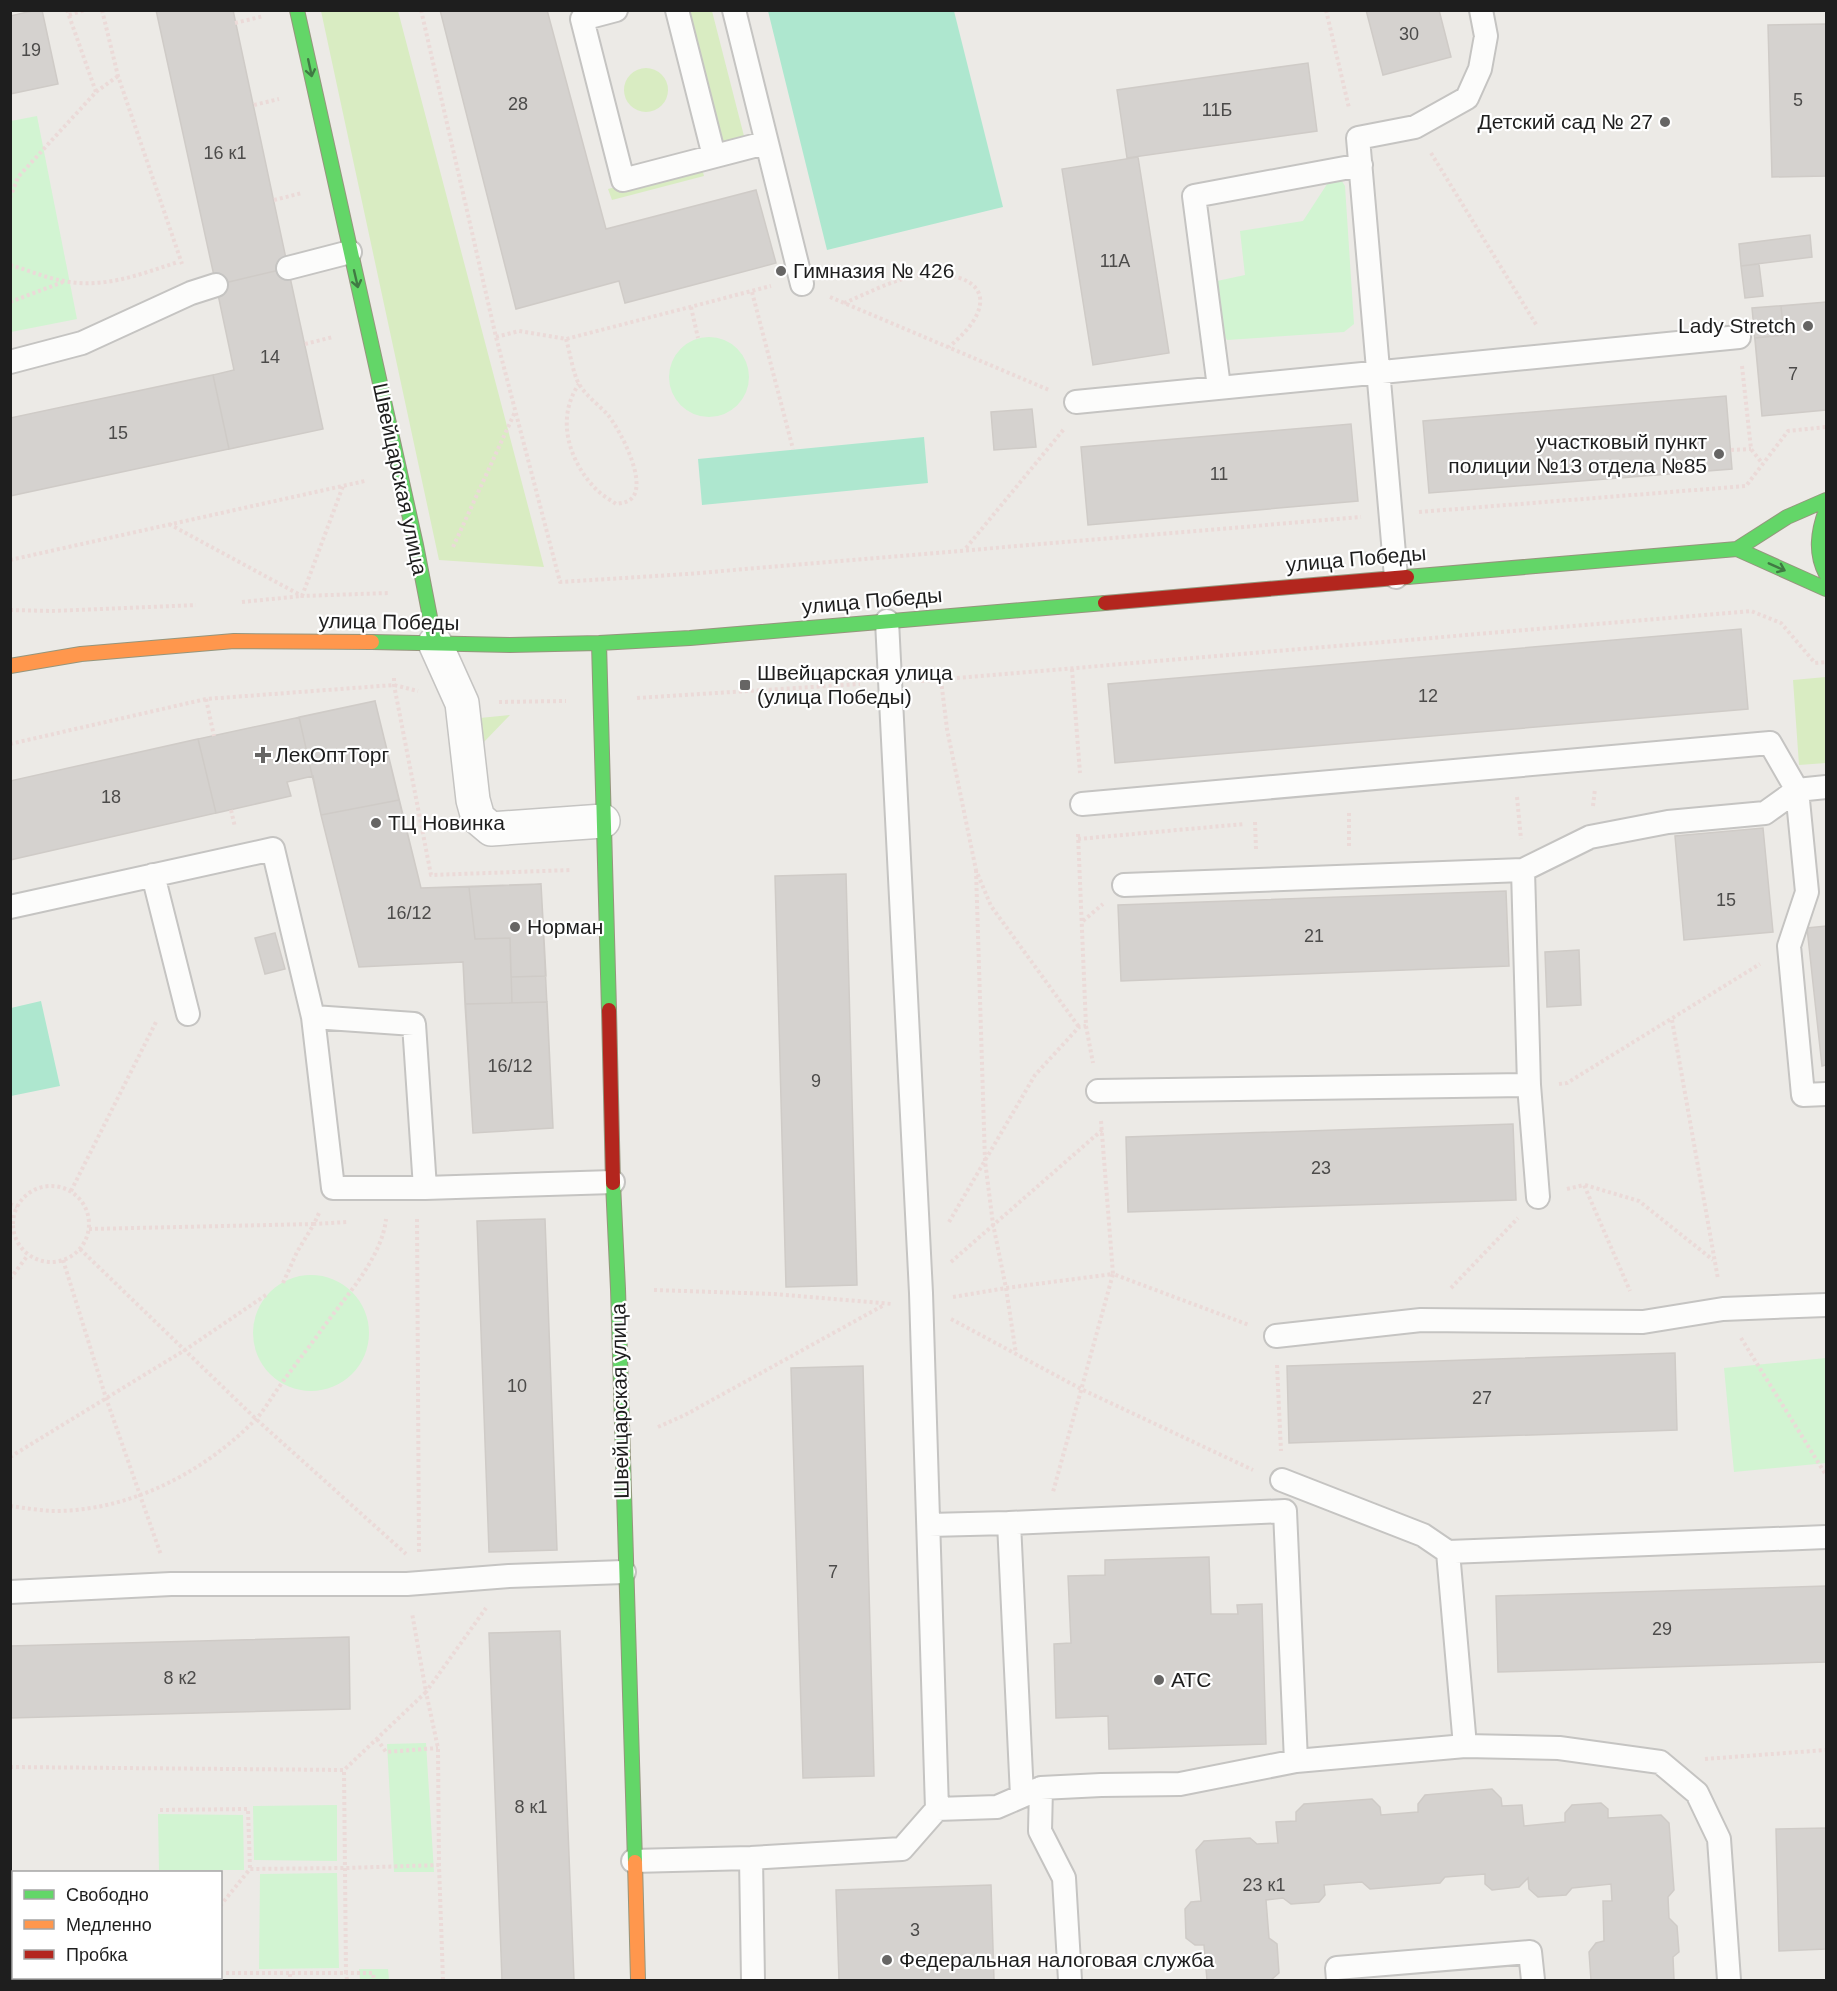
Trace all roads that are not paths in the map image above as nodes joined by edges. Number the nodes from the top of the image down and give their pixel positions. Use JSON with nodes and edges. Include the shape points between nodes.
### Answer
{"nodes":[{"id":1,"x":297,"y":10,"type":"edge"},
{"id":2,"x":616,"y":10,"type":"edge"},
{"id":3,"x":677,"y":10,"type":"edge"},
{"id":4,"x":734,"y":10,"type":"edge"},
{"id":5,"x":1481,"y":10,"type":"edge"},
{"id":6,"x":765,"y":143,"type":"junction"},
{"id":7,"x":714,"y":156,"type":"junction"},
{"id":8,"x":1361,"y":165,"type":"junction"},
{"id":9,"x":350,"y":252,"type":"junction"},
{"id":10,"x":288,"y":268,"type":"dead end"},
{"id":11,"x":801,"y":281,"type":"road end"},
{"id":12,"x":216,"y":285,"type":"dead end"},
{"id":13,"x":1739,"y":336,"type":"road end"},
{"id":14,"x":10,"y":362,"type":"edge"},
{"id":15,"x":1377,"y":372,"type":"junction"},
{"id":16,"x":1219,"y":387,"type":"junction"},
{"id":17,"x":1076,"y":402,"type":"road end"},
{"id":18,"x":1827,"y":500,"type":"edge"},
{"id":19,"x":1827,"y":510,"type":"edge"},
{"id":20,"x":1737,"y":549,"type":"junction"},
{"id":21,"x":1827,"y":574,"type":"edge"},
{"id":22,"x":1396,"y":577,"type":"junction"},
{"id":23,"x":1827,"y":589,"type":"edge"},
{"id":24,"x":887,"y":621,"type":"junction"},
{"id":25,"x":599,"y":643,"type":"junction"},
{"id":26,"x":435,"y":644,"type":"junction"},
{"id":27,"x":10,"y":666,"type":"edge"},
{"id":28,"x":1827,"y":788,"type":"edge"},
{"id":29,"x":1797,"y":790,"type":"junction"},
{"id":30,"x":1082,"y":804,"type":"road end"},
{"id":31,"x":603,"y":821,"type":"junction"},
{"id":32,"x":1523,"y":870,"type":"junction"},
{"id":33,"x":153,"y":875,"type":"junction"},
{"id":34,"x":1124,"y":885,"type":"dead end"},
{"id":35,"x":10,"y":907,"type":"edge"},
{"id":36,"x":188,"y":1014,"type":"dead end"},
{"id":37,"x":313,"y":1017,"type":"junction"},
{"id":38,"x":1529,"y":1085,"type":"junction"},
{"id":39,"x":1098,"y":1091,"type":"road end"},
{"id":40,"x":1827,"y":1094,"type":"edge"},
{"id":41,"x":613,"y":1182,"type":"junction"},
{"id":42,"x":421,"y":1188,"type":"junction"},
{"id":43,"x":1538,"y":1197,"type":"road end"},
{"id":44,"x":1827,"y":1305,"type":"edge"},
{"id":45,"x":1276,"y":1336,"type":"road end"},
{"id":46,"x":1282,"y":1479,"type":"road end"},
{"id":47,"x":1009,"y":1523,"type":"junction"},
{"id":48,"x":929,"y":1525,"type":"junction"},
{"id":49,"x":1827,"y":1537,"type":"edge"},
{"id":50,"x":1448,"y":1552,"type":"junction"},
{"id":51,"x":624,"y":1572,"type":"junction"},
{"id":52,"x":10,"y":1592,"type":"edge"},
{"id":53,"x":1465,"y":1746,"type":"junction"},
{"id":54,"x":1296,"y":1761,"type":"junction"},
{"id":55,"x":1031,"y":1792,"type":"junction"},
{"id":56,"x":937,"y":1809,"type":"junction"},
{"id":57,"x":751,"y":1858,"type":"junction"},
{"id":58,"x":633,"y":1861,"type":"junction"},
{"id":59,"x":638,"y":1980,"type":"edge"},
{"id":60,"x":753,"y":1980,"type":"edge"},
{"id":61,"x":1070,"y":1980,"type":"edge"},
{"id":62,"x":1338,"y":1980,"type":"edge"},
{"id":63,"x":1533,"y":1980,"type":"edge"},
{"id":64,"x":1729,"y":1980,"type":"edge"}],
"edges":[{"from":1,"to":9,"type":"street","name":"Швейцарская улица","one_way":true},
{"from":2,"to":7,"type":"lane","via":[[582,19],[623,180]]},
{"from":3,"to":7,"type":"lane"},
{"from":4,"to":6,"type":"lane"},
{"from":5,"to":8,"type":"lane","via":[[1486,36],[1480,69],[1467,98],[1415,127],[1358,138]]},
{"from":6,"to":7,"type":"lane"},
{"from":6,"to":11,"type":"lane"},
{"from":8,"to":15,"type":"lane"},
{"from":8,"to":16,"type":"lane","via":[[1194,196]]},
{"from":9,"to":10,"type":"lane"},
{"from":9,"to":26,"type":"street","name":"Швейцарская улица","one_way":true},
{"from":12,"to":14,"type":"lane","via":[[82,343]]},
{"from":13,"to":15,"type":"lane"},
{"from":15,"to":16,"type":"lane"},
{"from":15,"to":22,"type":"lane"},
{"from":16,"to":17,"type":"lane"},
{"from":18,"to":20,"type":"street","name":"улица Победы","via":[[1787,517]]},
{"from":19,"to":21,"type":"street","via":[[1818,543]]},
{"from":20,"to":22,"type":"street","name":"улица Победы"},
{"from":20,"to":23,"type":"street","name":"улица Победы","one_way":true},
{"from":22,"to":24,"type":"street","name":"улица Победы"},
{"from":24,"to":25,"type":"street","name":"улица Победы"},
{"from":24,"to":48,"type":"lane","via":[[922,1298]]},
{"from":25,"to":26,"type":"street","name":"улица Победы"},
{"from":25,"to":31,"type":"street","name":"Швейцарская улица"},
{"from":26,"to":27,"type":"street","name":"улица Победы","via":[[234,641],[81,654]]},
{"from":26,"to":31,"type":"street","name":"Швейцарская улица","via":[[462,703],[478,818],[491,829]]},
{"from":28,"to":29,"type":"lane"},
{"from":29,"to":30,"type":"lane","via":[[1770,743]]},
{"from":29,"to":32,"type":"lane","via":[[1766,813],[1668,822],[1590,837]]},
{"from":29,"to":40,"type":"lane","via":[[1807,892],[1789,946],[1803,1095]]},
{"from":31,"to":41,"type":"street","name":"Швейцарская улица"},
{"from":32,"to":34,"type":"lane"},
{"from":32,"to":38,"type":"lane"},
{"from":33,"to":35,"type":"lane"},
{"from":33,"to":36,"type":"lane"},
{"from":33,"to":37,"type":"lane","via":[[273,849]]},
{"from":37,"to":42,"type":"lane","via":[[333,1188]]},
{"from":37,"to":42,"type":"lane","via":[[414,1024]]},
{"from":38,"to":39,"type":"lane"},
{"from":38,"to":43,"type":"lane"},
{"from":41,"to":42,"type":"lane"},
{"from":41,"to":51,"type":"street","name":"Швейцарская улица"},
{"from":44,"to":45,"type":"lane","via":[[1723,1309],[1643,1322],[1421,1320]]},
{"from":46,"to":50,"type":"lane","via":[[1424,1535]]},
{"from":47,"to":48,"type":"lane"},
{"from":47,"to":54,"type":"lane","via":[[1285,1511]]},
{"from":47,"to":55,"type":"lane"},
{"from":48,"to":56,"type":"lane"},
{"from":49,"to":50,"type":"lane"},
{"from":50,"to":53,"type":"lane"},
{"from":51,"to":52,"type":"lane","via":[[413,1575]]},
{"from":51,"to":58,"type":"street","name":"Швейцарская улица"},
{"from":53,"to":54,"type":"lane"},
{"from":53,"to":64,"type":"lane","via":[[1559,1748],[1660,1762],[1697,1793],[1719,1839]]},
{"from":54,"to":55,"type":"lane","via":[[1180,1784],[1101,1785]]},
{"from":55,"to":56,"type":"lane","via":[[997,1807]]},
{"from":55,"to":61,"type":"lane","via":[[1040,1831],[1064,1878]]},
{"from":56,"to":57,"type":"lane","via":[[902,1849]]},
{"from":57,"to":58,"type":"lane"},
{"from":57,"to":60,"type":"lane"},
{"from":58,"to":59,"type":"street","name":"Швейцарская улица"},
{"from":62,"to":63,"type":"lane","via":[[1337,1968],[1530,1952]]}]}
